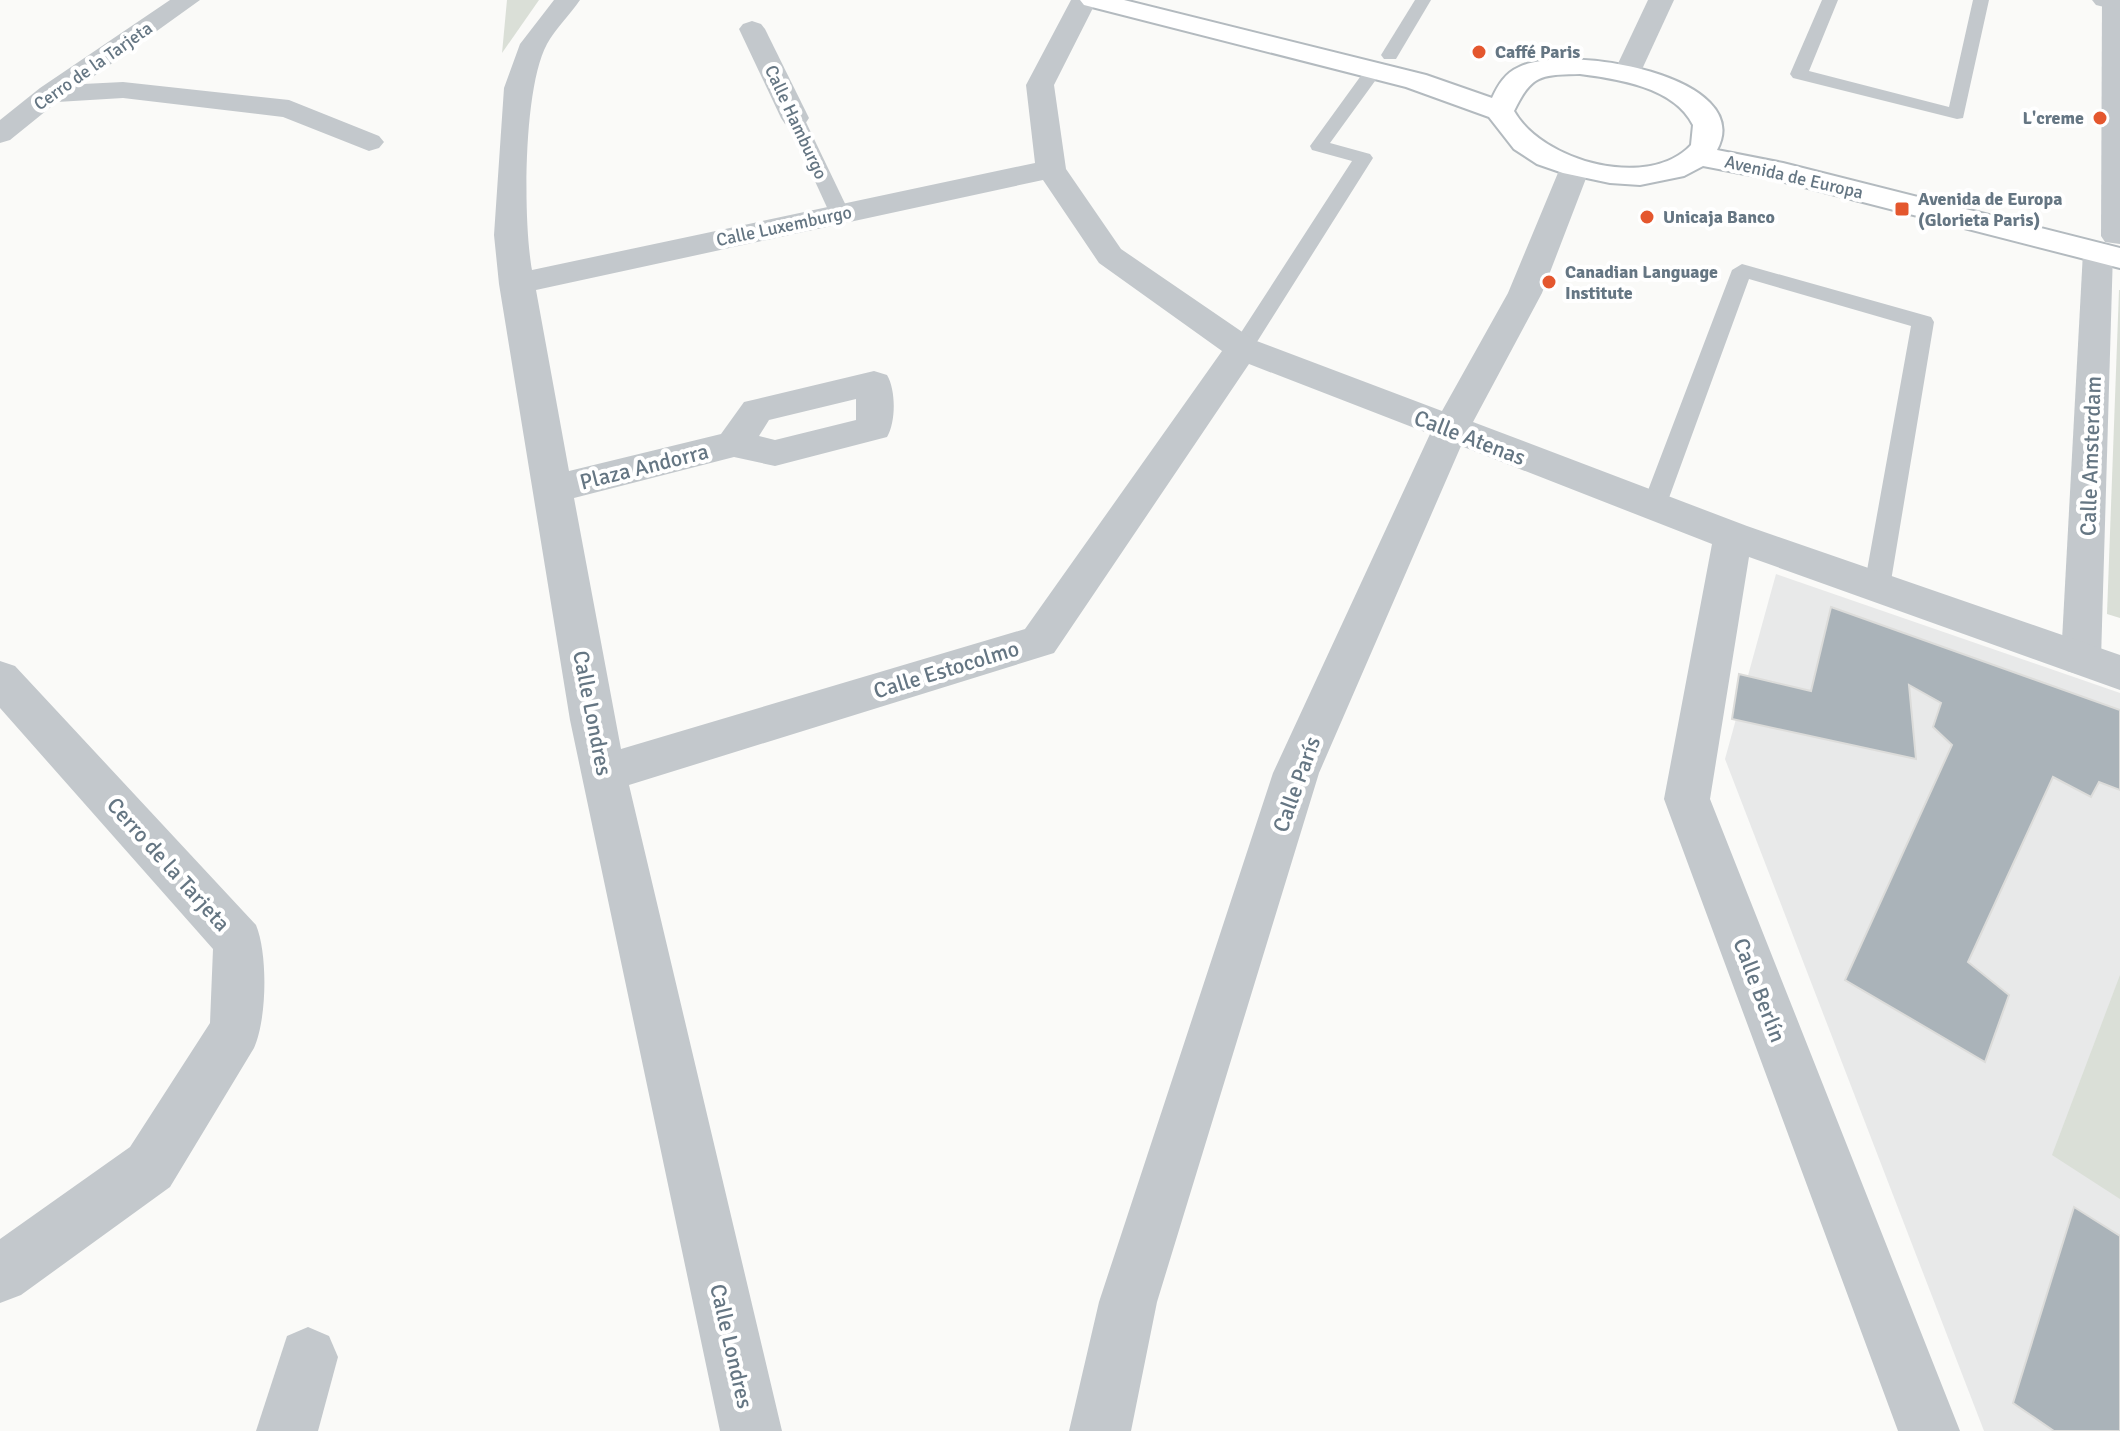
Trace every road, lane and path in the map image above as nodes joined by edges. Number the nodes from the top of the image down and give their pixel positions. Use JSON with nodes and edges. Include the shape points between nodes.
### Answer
{"nodes":[{"id":1,"x":187,"y":0,"type":"edge"},
{"id":2,"x":567,"y":0,"type":"edge"},
{"id":3,"x":1084,"y":0,"type":"edge"},
{"id":4,"x":1093,"y":0,"type":"edge"},
{"id":5,"x":1170,"y":0,"type":"edge"},
{"id":6,"x":1423,"y":0,"type":"edge"},
{"id":7,"x":1661,"y":0,"type":"edge"},
{"id":8,"x":1830,"y":0,"type":"edge"},
{"id":9,"x":1981,"y":0,"type":"edge"},
{"id":10,"x":2113,"y":1,"type":"edge"},
{"id":11,"x":752,"y":29,"type":"dead end"},
{"id":12,"x":1382,"y":63,"type":"junction"},
{"id":13,"x":1628,"y":72,"type":"junction"},
{"id":14,"x":1493,"y":77,"type":"junction"},
{"id":15,"x":50,"y":94,"type":"junction"},
{"id":16,"x":1500,"y":111,"type":"junction"},
{"id":17,"x":795,"y":118,"type":"joint"},
{"id":18,"x":0,"y":134,"type":"edge"},
{"id":19,"x":369,"y":142,"type":"dead end"},
{"id":20,"x":1704,"y":142,"type":"junction"},
{"id":21,"x":1575,"y":168,"type":"junction"},
{"id":22,"x":1051,"y":169,"type":"junction"},
{"id":23,"x":840,"y":214,"type":"junction"},
{"id":24,"x":2113,"y":246,"type":"edge"},
{"id":25,"x":516,"y":284,"type":"junction"},
{"id":26,"x":1242,"y":348,"type":"junction"},
{"id":27,"x":1450,"y":430,"type":"junction"},
{"id":28,"x":734,"y":444,"type":"dead end"},
{"id":29,"x":553,"y":489,"type":"junction"},
{"id":30,"x":1654,"y":506,"type":"junction"},
{"id":31,"x":1733,"y":536,"type":"junction"},
{"id":32,"x":1877,"y":587,"type":"junction"},
{"id":33,"x":2081,"y":659,"type":"junction"},
{"id":34,"x":2120,"y":673,"type":"edge"},
{"id":35,"x":0,"y":678,"type":"edge"},
{"id":36,"x":604,"y":773,"type":"junction"},
{"id":37,"x":0,"y":1274,"type":"edge"},
{"id":38,"x":308,"y":1357,"type":"dead end"},
{"id":39,"x":287,"y":1431,"type":"edge"},
{"id":40,"x":751,"y":1431,"type":"edge"},
{"id":41,"x":1100,"y":1431,"type":"edge"},
{"id":42,"x":1929,"y":1431,"type":"edge"}],
"edges":[{"from":1,"to":15,"type":"street","name":"Cerro de la Tarjeta"},
{"from":2,"to":25,"type":"street","name":"Calle Londres","via":[[533,44],[518,88],[510,235]]},
{"from":3,"to":22,"type":"street","name":"Calle Atenas","via":[[1040,85]]},
{"from":4,"to":12,"type":"main road"},
{"from":5,"to":12,"type":"main road"},
{"from":6,"to":12,"type":"lane"},
{"from":7,"to":13,"type":"street"},
{"from":8,"to":9,"type":"lane","via":[[1799,74],[1957,114]]},
{"from":10,"to":24,"type":"street","name":"Calle Amsterdam"},
{"from":11,"to":17,"type":"street","name":"Calle Hamburgo"},
{"from":12,"to":14,"type":"main road"},
{"from":12,"to":16,"type":"main road"},
{"from":12,"to":26,"type":"lane","via":[[1319,146],[1363,158]]},
{"from":13,"to":14,"type":"main road","via":[[1564,66]]},
{"from":13,"to":20,"type":"main road","via":[[1683,95],[1701,111]]},
{"from":14,"to":16,"type":"main road"},
{"from":15,"to":18,"type":"street","name":"Cerro de la Tarjeta"},
{"from":15,"to":19,"type":"street","via":[[123,90],[289,109]]},
{"from":16,"to":21,"type":"main road","via":[[1522,143]]},
{"from":17,"to":23,"type":"lane","name":"Calle Hamburgo"},
{"from":20,"to":21,"type":"main road","via":[[1679,168],[1648,175]]},
{"from":20,"to":24,"type":"main road","name":"Avenida de Europa","via":[[1783,172]]},
{"from":21,"to":27,"type":"street","name":"Calle París","via":[[1525,293]]},
{"from":22,"to":23,"type":"street","name":"Calle Luxemburgo"},
{"from":22,"to":26,"type":"street","name":"Calle Atenas","via":[[1110,256]]},
{"from":23,"to":25,"type":"street","name":"Calle Luxemburgo"},
{"from":24,"to":33,"type":"street","name":"Calle Amsterdam"},
{"from":25,"to":29,"type":"street","name":"Calle Londres"},
{"from":26,"to":27,"type":"street","name":"Calle Atenas"},
{"from":26,"to":36,"type":"street","name":"Calle Estocolmo","via":[[1039,641]]},
{"from":27,"to":30,"type":"street","name":"Calle Atenas"},
{"from":27,"to":41,"type":"street","name":"Calle París","via":[[1296,773],[1128,1302]]},
{"from":28,"to":29,"type":"street","name":"Plaza Andorra"},
{"from":29,"to":36,"type":"street","name":"Calle Londres"},
{"from":30,"to":31,"type":"street","name":"Calle Atenas"},
{"from":30,"to":32,"type":"lane","via":[[1742,270],[1923,322]]},
{"from":31,"to":32,"type":"street","name":"Calle Atenas"},
{"from":31,"to":42,"type":"street","name":"Calle Berlín","via":[[1687,799]]},
{"from":32,"to":33,"type":"street","name":"Calle Atenas"},
{"from":33,"to":34,"type":"street","name":"Calle Atenas"},
{"from":35,"to":37,"type":"street","name":"Cerro de la Tarjeta","via":[[238,941],[236,1030],[150,1167]]},
{"from":36,"to":40,"type":"street","name":"Calle Londres"},
{"from":38,"to":39,"type":"street"}]}
